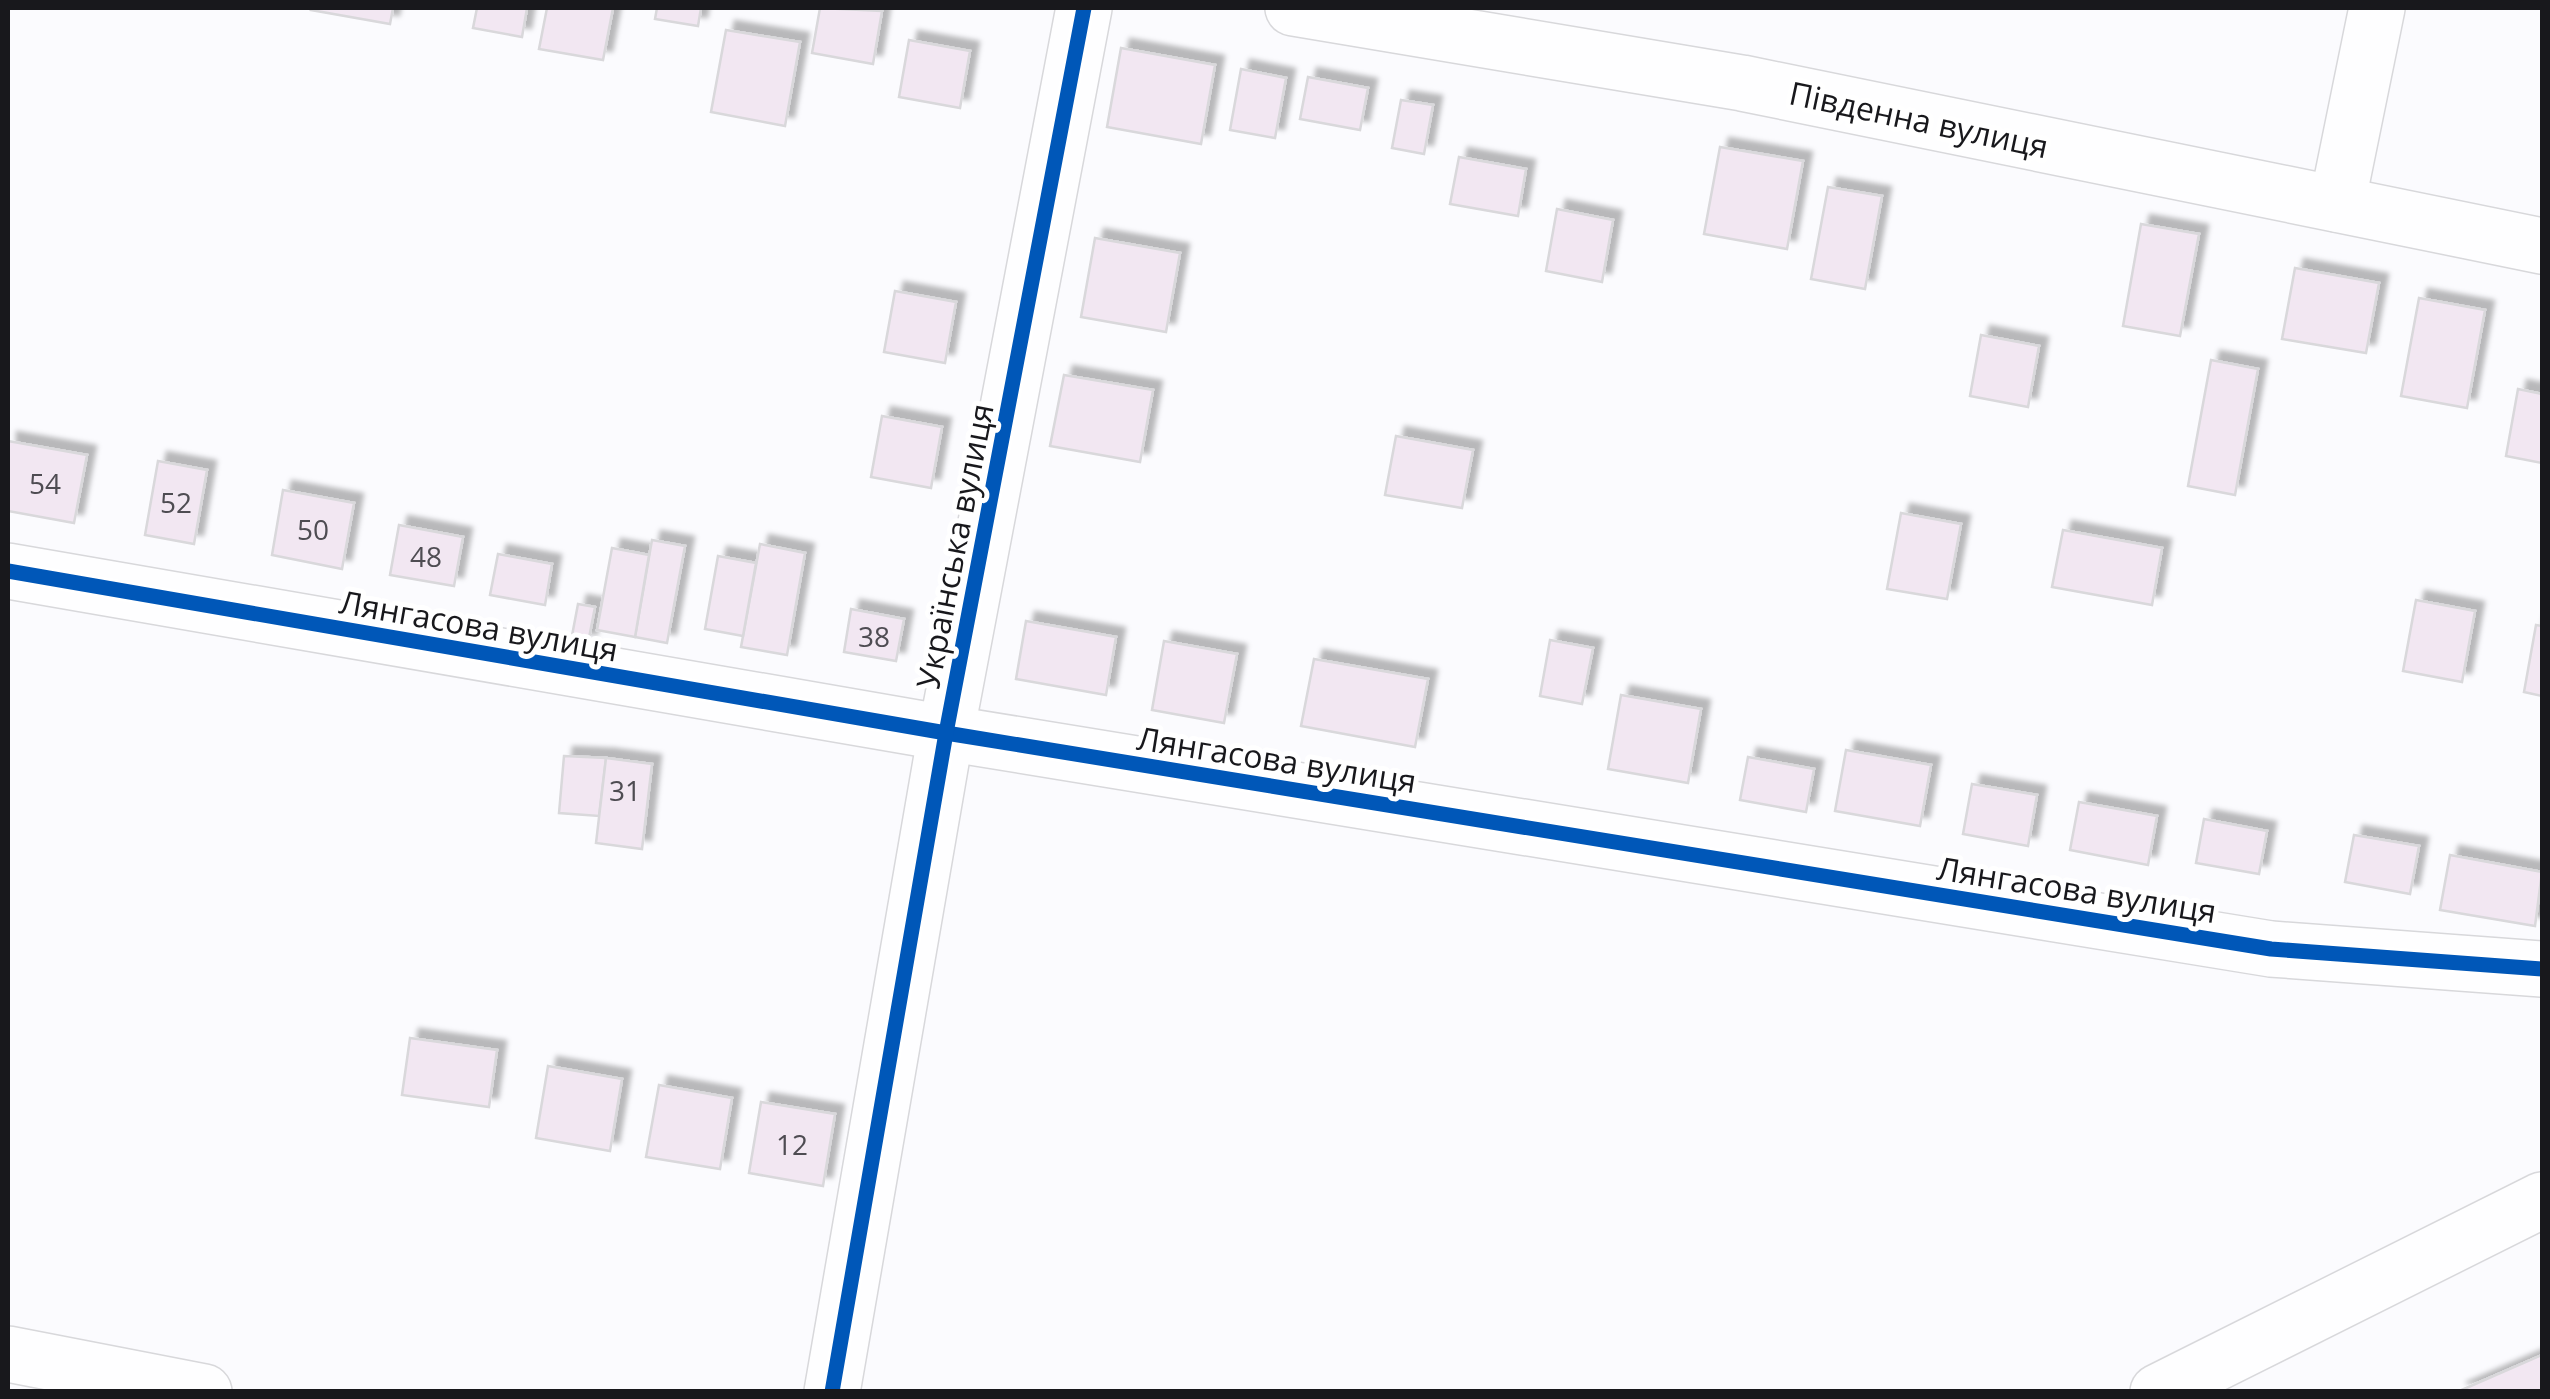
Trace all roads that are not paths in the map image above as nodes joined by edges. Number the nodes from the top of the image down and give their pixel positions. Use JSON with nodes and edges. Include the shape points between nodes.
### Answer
{"nodes":[{"id":1,"x":1084,"y":8,"type":"edge"},
{"id":2,"x":1293,"y":8,"type":"edge"},
{"id":3,"x":2377,"y":8,"type":"edge"},
{"id":4,"x":2337,"y":204,"type":"junction"},
{"id":5,"x":2542,"y":246,"type":"edge"},
{"id":6,"x":8,"y":571,"type":"edge"},
{"id":7,"x":946,"y":734,"type":"junction"},
{"id":8,"x":2542,"y":968,"type":"edge"},
{"id":9,"x":2542,"y":1200,"type":"edge"},
{"id":10,"x":8,"y":1354,"type":"edge"},
{"id":11,"x":204,"y":1392,"type":"edge"},
{"id":12,"x":832,"y":1392,"type":"edge"},
{"id":13,"x":2158,"y":1392,"type":"edge"}],
"edges":[{"from":1,"to":7,"type":"street","name":"Українська вулиця"},
{"from":2,"to":4,"type":"street","name":"Південна вулиця","via":[[1742,83]]},
{"from":3,"to":4,"type":"street"},
{"from":4,"to":5,"type":"street","name":"Південна вулиця"},
{"from":6,"to":7,"type":"street","name":"Лянгасова вулиця"},
{"from":7,"to":8,"type":"street","name":"Лянгасова вулиця","via":[[2271,948]]},
{"from":7,"to":12,"type":"street","name":"Українська вулиця"},
{"from":9,"to":13,"type":"street"},
{"from":10,"to":11,"type":"street"}]}
